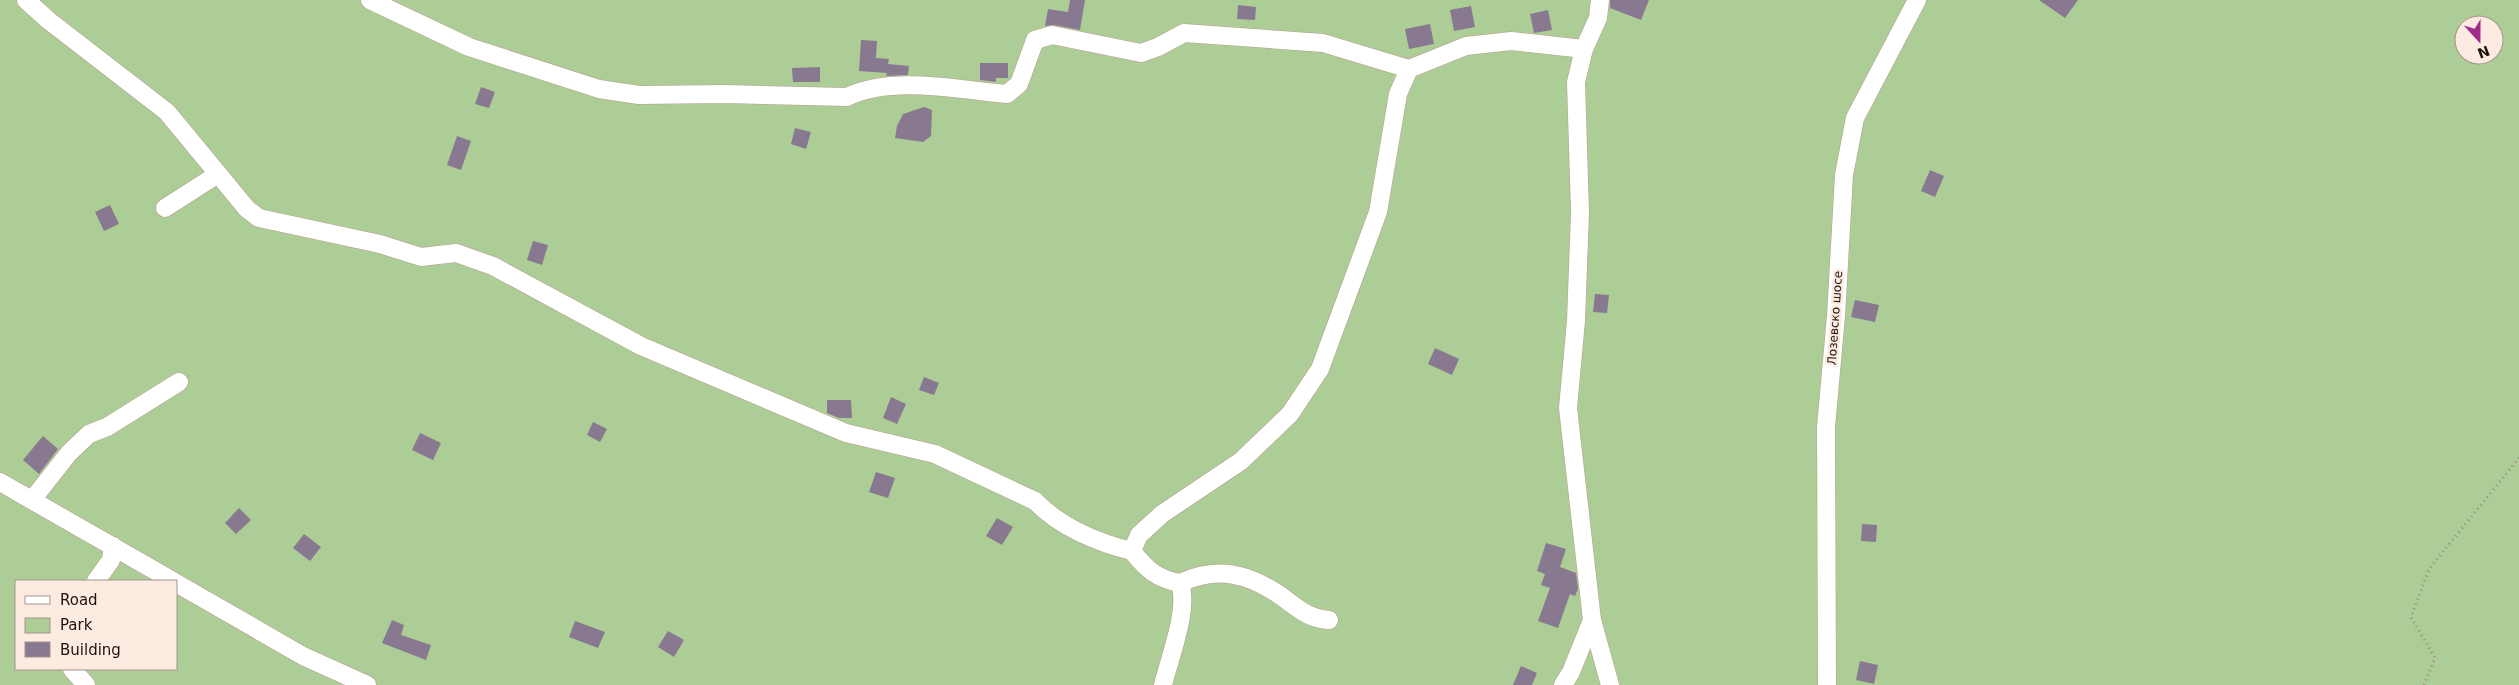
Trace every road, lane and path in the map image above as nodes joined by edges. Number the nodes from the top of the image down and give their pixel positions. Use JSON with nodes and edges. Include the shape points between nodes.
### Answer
{"nodes":[{"id":1,"x":26,"y":0,"type":"edge"},
{"id":2,"x":370,"y":0,"type":"edge"},
{"id":3,"x":1589,"y":0,"type":"edge"},
{"id":4,"x":1600,"y":0,"type":"edge"},
{"id":5,"x":1917,"y":0,"type":"edge"},
{"id":6,"x":1598,"y":18,"type":"junction"},
{"id":7,"x":1584,"y":49,"type":"junction"},
{"id":8,"x":1409,"y":69,"type":"junction"},
{"id":9,"x":218,"y":174,"type":"junction"},
{"id":10,"x":165,"y":208,"type":"dead end"},
{"id":11,"x":179,"y":382,"type":"dead end"},
{"id":12,"x":2519,"y":458,"type":"edge"},
{"id":13,"x":0,"y":482,"type":"edge"},
{"id":14,"x":32,"y":500,"type":"junction"},
{"id":15,"x":112,"y":546,"type":"junction"},
{"id":16,"x":1132,"y":551,"type":"junction"},
{"id":17,"x":97,"y":580,"type":"edge"},
{"id":18,"x":172,"y":580,"type":"edge"},
{"id":19,"x":1180,"y":583,"type":"junction"},
{"id":20,"x":178,"y":584,"type":"edge"},
{"id":21,"x":1329,"y":620,"type":"dead end"},
{"id":22,"x":1592,"y":620,"type":"junction"},
{"id":23,"x":73,"y":670,"type":"edge"},
{"id":24,"x":86,"y":685,"type":"edge"},
{"id":25,"x":366,"y":685,"type":"edge"},
{"id":26,"x":1163,"y":685,"type":"edge"},
{"id":27,"x":1562,"y":685,"type":"edge"},
{"id":28,"x":1610,"y":685,"type":"edge"},
{"id":29,"x":1826,"y":685,"type":"edge"},
{"id":30,"x":2424,"y":685,"type":"edge"}],
"edges":[{"from":1,"to":9,"type":"street","via":[[167,112]]},
{"from":2,"to":8,"type":"street","via":[[469,47],[599,89],[639,95],[847,97],[860,90],[914,85],[1007,94],[1019,84],[1035,40],[1052,35],[1141,53],[1184,33],[1323,43]]},
{"from":3,"to":6,"type":"street"},
{"from":4,"to":6,"type":"street"},
{"from":5,"to":29,"type":"street","name":"Лозевско шосе","via":[[1855,118],[1844,174],[1826,427]]},
{"from":6,"to":7,"type":"street"},
{"from":7,"to":8,"type":"street","via":[[1512,41],[1466,46]]},
{"from":7,"to":22,"type":"street","via":[[1576,82],[1580,212],[1576,321],[1568,408]]},
{"from":8,"to":16,"type":"street","via":[[1398,94],[1378,212],[1320,369],[1290,414],[1241,461],[1162,514],[1139,535]]},
{"from":9,"to":10,"type":"street"},
{"from":9,"to":16,"type":"street","via":[[247,209],[259,218],[380,244],[421,257],[456,254],[493,266],[642,346],[846,433],[935,454],[1035,501],[1046,512],[1102,544]]},
{"from":11,"to":14,"type":"street","via":[[108,427],[89,434],[69,453]]},
{"from":12,"to":30,"type":"path","via":[[2429,568],[2411,617],[2435,658]]},
{"from":13,"to":14,"type":"street"},
{"from":14,"to":15,"type":"street"},
{"from":15,"to":17,"type":"street","via":[[111,560]]},
{"from":15,"to":18,"type":"street"},
{"from":16,"to":19,"type":"street","via":[[1142,565],[1163,580]]},
{"from":19,"to":21,"type":"street","via":[[1199,574],[1234,574],[1268,587],[1313,618]]},
{"from":19,"to":26,"type":"street","via":[[1183,595],[1180,622]]},
{"from":20,"to":25,"type":"street","via":[[303,656]]},
{"from":22,"to":27,"type":"street"},
{"from":22,"to":28,"type":"street"},
{"from":23,"to":24,"type":"street"}]}
